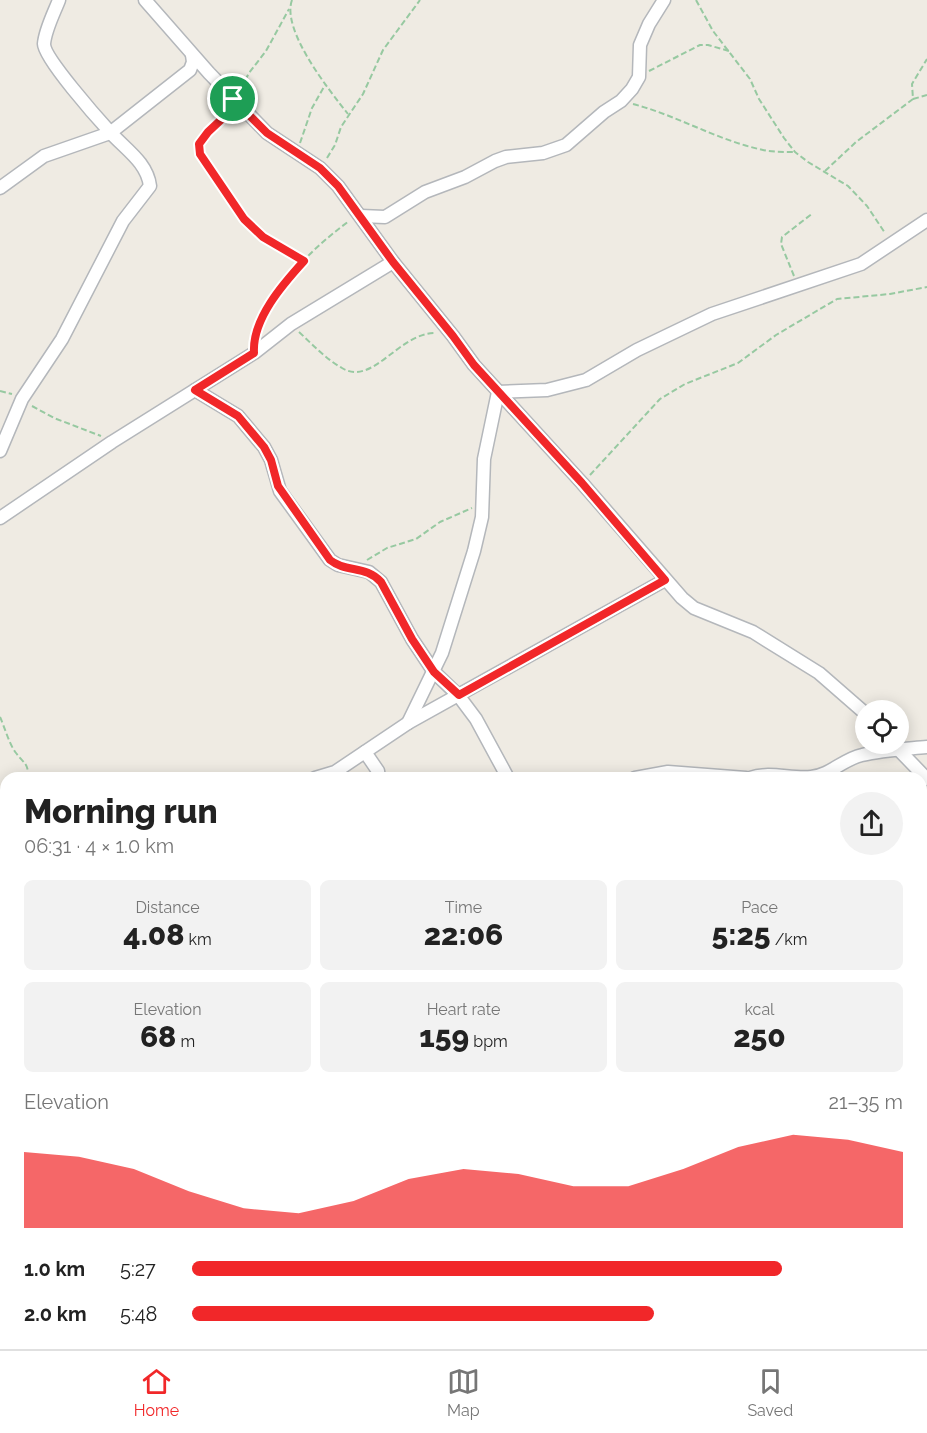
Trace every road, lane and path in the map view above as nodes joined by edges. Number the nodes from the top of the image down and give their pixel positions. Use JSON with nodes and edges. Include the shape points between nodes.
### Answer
{"nodes":[{"id":1,"x":58,"y":0,"type":"edge"},
{"id":2,"x":145,"y":0,"type":"edge"},
{"id":3,"x":292,"y":0,"type":"edge"},
{"id":4,"x":420,"y":0,"type":"edge"},
{"id":5,"x":664,"y":0,"type":"edge"},
{"id":6,"x":696,"y":0,"type":"edge"},
{"id":7,"x":289,"y":9,"type":"junction"},
{"id":8,"x":729,"y":51,"type":"junction"},
{"id":9,"x":192,"y":55,"type":"junction"},
{"id":10,"x":927,"y":59,"type":"edge"},
{"id":11,"x":639,"y":77,"type":"junction"},
{"id":12,"x":325,"y":85,"type":"junction"},
{"id":13,"x":927,"y":95,"type":"edge"},
{"id":14,"x":233,"y":99,"type":"junction"},
{"id":15,"x":913,"y":99,"type":"junction"},
{"id":16,"x":621,"y":101,"type":"junction"},
{"id":17,"x":348,"y":114,"type":"junction"},
{"id":18,"x":110,"y":133,"type":"junction"},
{"id":19,"x":795,"y":152,"type":"junction"},
{"id":20,"x":297,"y":153,"type":"junction"},
{"id":21,"x":320,"y":168,"type":"junction"},
{"id":22,"x":825,"y":171,"type":"junction"},
{"id":23,"x":0,"y":188,"type":"edge"},
{"id":24,"x":813,"y":213,"type":"dead end"},
{"id":25,"x":361,"y":216,"type":"junction"},
{"id":26,"x":927,"y":220,"type":"edge"},
{"id":27,"x":892,"y":243,"type":"junction"},
{"id":28,"x":304,"y":261,"type":"junction"},
{"id":29,"x":393,"y":262,"type":"junction"},
{"id":30,"x":927,"y":287,"type":"edge"},
{"id":31,"x":794,"y":288,"type":"junction"},
{"id":32,"x":291,"y":324,"type":"junction"},
{"id":33,"x":453,"y":336,"type":"junction"},
{"id":34,"x":254,"y":353,"type":"junction"},
{"id":35,"x":195,"y":390,"type":"junction"},
{"id":36,"x":498,"y":392,"type":"junction"},
{"id":37,"x":22,"y":399,"type":"junction"},
{"id":38,"x":112,"y":442,"type":"junction"},
{"id":39,"x":0,"y":451,"type":"edge"},
{"id":40,"x":582,"y":483,"type":"junction"},
{"id":41,"x":483,"y":503,"type":"junction"},
{"id":42,"x":0,"y":518,"type":"edge"},
{"id":43,"x":352,"y":569,"type":"junction"},
{"id":44,"x":665,"y":580,"type":"junction"},
{"id":45,"x":434,"y":672,"type":"junction"},
{"id":46,"x":459,"y":695,"type":"junction"},
{"id":47,"x":855,"y":704,"type":"edge"},
{"id":48,"x":0,"y":717,"type":"edge"},
{"id":49,"x":408,"y":723,"type":"junction"},
{"id":50,"x":909,"y":747,"type":"edge"},
{"id":51,"x":927,"y":747,"type":"edge"},
{"id":52,"x":365,"y":752,"type":"junction"},
{"id":53,"x":861,"y":754,"type":"edge"},
{"id":54,"x":903,"y":754,"type":"edge"},
{"id":55,"x":28,"y":772,"type":"edge"},
{"id":56,"x":335,"y":772,"type":"edge"},
{"id":57,"x":378,"y":772,"type":"edge"},
{"id":58,"x":505,"y":772,"type":"edge"},
{"id":59,"x":827,"y":772,"type":"edge"},
{"id":60,"x":920,"y":772,"type":"edge"}],
"edges":[{"from":1,"to":18,"type":"street","via":[[44,45],[47,53]]},
{"from":2,"to":9,"type":"street"},
{"from":3,"to":7,"type":"path"},
{"from":4,"to":17,"type":"path","via":[[392,36],[363,94]]},
{"from":5,"to":11,"type":"street","via":[[640,45]]},
{"from":6,"to":8,"type":"path"},
{"from":7,"to":12,"type":"path","via":[[294,30]]},
{"from":7,"to":14,"type":"path","via":[[261,60]]},
{"from":8,"to":11,"type":"path","via":[[700,45]]},
{"from":8,"to":19,"type":"path"},
{"from":9,"to":14,"type":"street"},
{"from":9,"to":18,"type":"street","via":[[190,70]]},
{"from":10,"to":15,"type":"path","via":[[912,84]]},
{"from":11,"to":16,"type":"street"},
{"from":12,"to":17,"type":"path"},
{"from":12,"to":20,"type":"path","via":[[312,108]]},
{"from":13,"to":15,"type":"path"},
{"from":14,"to":20,"type":"street","via":[[267,133]]},
{"from":14,"to":28,"type":"path","via":[[224,117],[199,144],[200,154],[244,219],[263,237]]},
{"from":15,"to":22,"type":"path"},
{"from":16,"to":19,"type":"path","via":[[657,110],[728,140],[769,151]]},
{"from":16,"to":25,"type":"street","via":[[557,149],[506,157],[425,192],[385,217]]},
{"from":17,"to":21,"type":"path"},
{"from":18,"to":23,"type":"street","via":[[44,156]]},
{"from":18,"to":37,"type":"street","via":[[146,168],[150,186],[123,221],[62,339]]},
{"from":19,"to":22,"type":"path"},
{"from":20,"to":21,"type":"street"},
{"from":21,"to":25,"type":"street"},
{"from":22,"to":27,"type":"path","via":[[848,186],[867,206]]},
{"from":24,"to":31,"type":"path","via":[[782,237]]},
{"from":25,"to":28,"type":"path","via":[[344,225]]},
{"from":25,"to":29,"type":"street"},
{"from":26,"to":27,"type":"street"},
{"from":27,"to":31,"type":"street","via":[[861,264]]},
{"from":28,"to":34,"type":"path","via":[[274,296],[253,342]]},
{"from":29,"to":32,"type":"street"},
{"from":29,"to":33,"type":"street"},
{"from":30,"to":40,"type":"path","via":[[837,299],[792,324],[738,363],[685,384],[660,399]]},
{"from":31,"to":36,"type":"street","via":[[712,314],[586,380],[547,390]]},
{"from":32,"to":33,"type":"path","via":[[325,356],[351,372],[371,369],[417,336]]},
{"from":32,"to":34,"type":"street"},
{"from":33,"to":36,"type":"street"},
{"from":34,"to":35,"type":"street"},
{"from":35,"to":38,"type":"street"},
{"from":35,"to":43,"type":"street","via":[[238,416],[269,455],[278,486],[330,560]]},
{"from":36,"to":40,"type":"street"},
{"from":36,"to":41,"type":"street","via":[[484,459]]},
{"from":37,"to":38,"type":"path","via":[[54,418]]},
{"from":37,"to":39,"type":"street"},
{"from":38,"to":42,"type":"street"},
{"from":40,"to":44,"type":"street"},
{"from":41,"to":43,"type":"path","via":[[440,522],[416,539],[387,548]]},
{"from":41,"to":45,"type":"street","via":[[457,610]]},
{"from":43,"to":45,"type":"street","via":[[369,572],[381,582]]},
{"from":44,"to":46,"type":"street"},
{"from":44,"to":47,"type":"street","via":[[694,608],[753,632],[819,672]]},
{"from":45,"to":46,"type":"street"},
{"from":45,"to":49,"type":"street"},
{"from":46,"to":49,"type":"street"},
{"from":46,"to":58,"type":"street"},
{"from":48,"to":55,"type":"path"},
{"from":49,"to":52,"type":"street"},
{"from":50,"to":51,"type":"street"},
{"from":52,"to":56,"type":"street"},
{"from":52,"to":57,"type":"street"},
{"from":53,"to":59,"type":"street"},
{"from":54,"to":60,"type":"street"}]}
